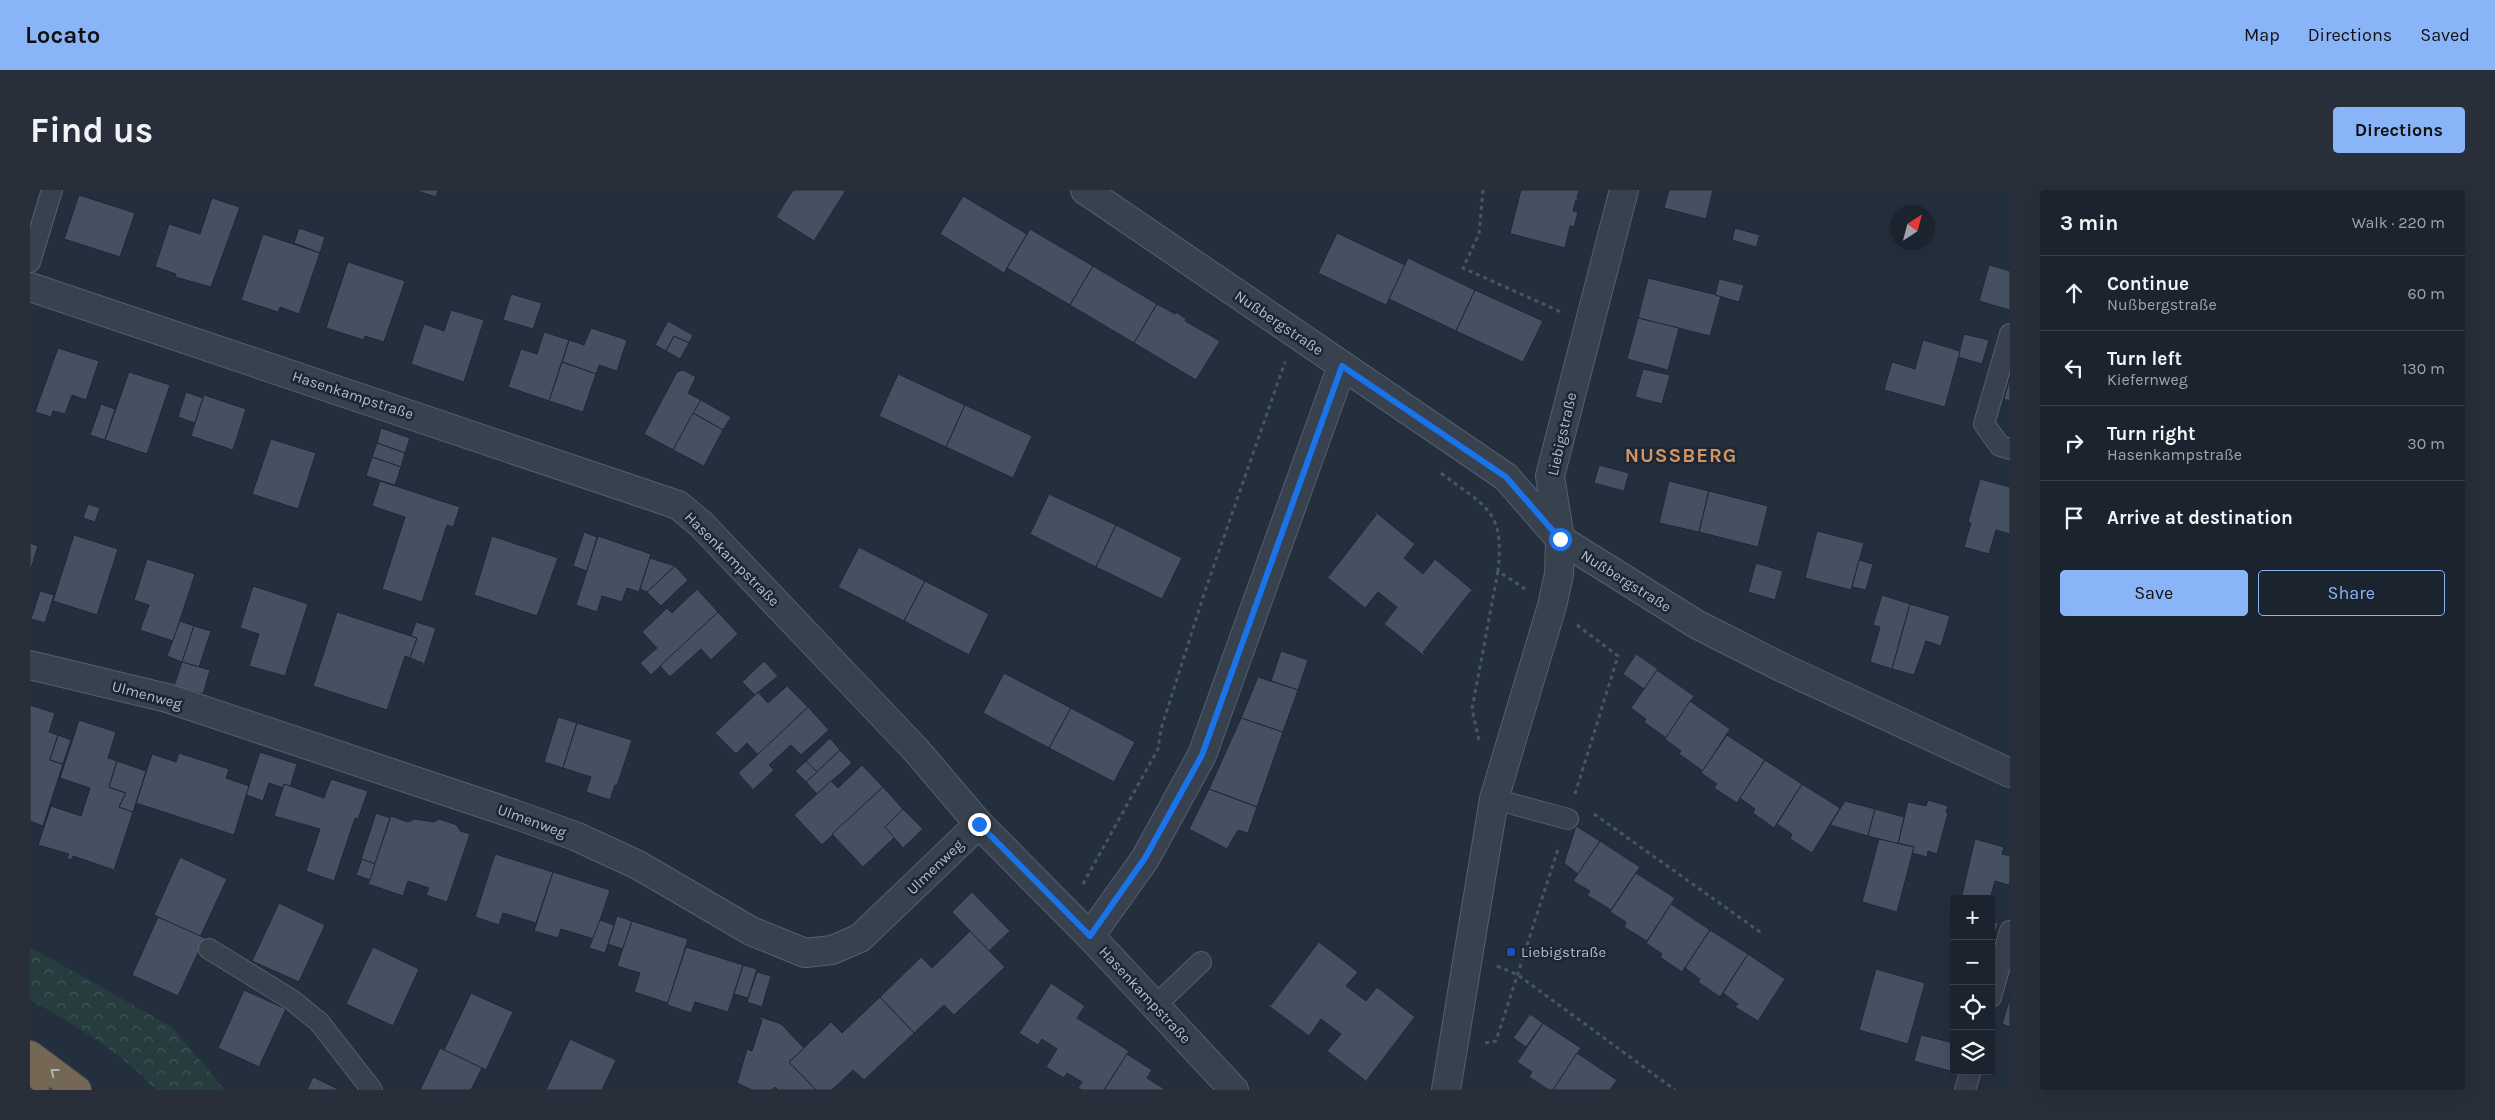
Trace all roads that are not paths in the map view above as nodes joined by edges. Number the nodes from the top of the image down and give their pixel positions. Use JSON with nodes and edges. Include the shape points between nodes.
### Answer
{"nodes":[{"id":1,"x":52,"y":190,"type":"edge"},
{"id":2,"x":1085,"y":190,"type":"edge"},
{"id":3,"x":1624,"y":190,"type":"edge"},
{"id":4,"x":30,"y":262,"type":"edge"},
{"id":5,"x":30,"y":287,"type":"edge"},
{"id":6,"x":2010,"y":334,"type":"edge"},
{"id":7,"x":1342,"y":366,"type":"junction"},
{"id":8,"x":2010,"y":449,"type":"edge"},
{"id":9,"x":1560,"y":539,"type":"junction"},
{"id":10,"x":30,"y":665,"type":"edge"},
{"id":11,"x":2010,"y":772,"type":"edge"},
{"id":12,"x":1494,"y":799,"type":"junction"},
{"id":13,"x":1568,"y":819,"type":"dead end"},
{"id":14,"x":979,"y":824,"type":"junction"},
{"id":15,"x":2010,"y":931,"type":"edge"},
{"id":16,"x":1090,"y":936,"type":"junction"},
{"id":17,"x":210,"y":949,"type":"dead end"},
{"id":18,"x":1201,"y":962,"type":"dead end"},
{"id":19,"x":1994,"y":985,"type":"edge"},
{"id":20,"x":1155,"y":1006,"type":"junction"},
{"id":21,"x":30,"y":1055,"type":"edge"},
{"id":22,"x":1969,"y":1075,"type":"edge"},
{"id":23,"x":30,"y":1085,"type":"edge"},
{"id":24,"x":35,"y":1090,"type":"edge"},
{"id":25,"x":77,"y":1090,"type":"edge"},
{"id":26,"x":372,"y":1090,"type":"edge"},
{"id":27,"x":1234,"y":1090,"type":"edge"},
{"id":28,"x":1446,"y":1090,"type":"edge"},
{"id":29,"x":1965,"y":1090,"type":"edge"}],
"edges":[{"from":1,"to":4,"type":"lane"},
{"from":2,"to":7,"type":"street","name":"Nußbergstraße"},
{"from":3,"to":9,"type":"street","name":"Liebigstraße","via":[[1550,476]]},
{"from":5,"to":14,"type":"street","name":"Hasenkampstraße","via":[[678,505],[701,524],[916,750]]},
{"from":6,"to":8,"type":"lane","via":[[1984,424],[2000,446]]},
{"from":7,"to":9,"type":"street","name":"Nußbergstraße","via":[[1506,477]]},
{"from":7,"to":16,"type":"street","via":[[1202,755],[1145,858]]},
{"from":9,"to":11,"type":"street","name":"Nußbergstraße","via":[[1640,591],[1782,668]]},
{"from":9,"to":12,"type":"street","name":"Liebigstraße","via":[[1559,574],[1552,606]]},
{"from":10,"to":14,"type":"street","name":"Ulmenweg","via":[[167,698],[575,836],[638,865],[751,930],[805,953],[832,950],[860,938]]},
{"from":12,"to":13,"type":"lane"},
{"from":12,"to":28,"type":"street","name":"Liebigstraße"},
{"from":14,"to":16,"type":"street","name":"Hasenkampstraße"},
{"from":15,"to":19,"type":"lane"},
{"from":16,"to":20,"type":"street","name":"Hasenkampstraße"},
{"from":17,"to":26,"type":"lane","via":[[292,1000],[319,1022]]},
{"from":18,"to":20,"type":"lane"},
{"from":20,"to":27,"type":"street","name":"Hasenkampstraße"},
{"from":25,"to":21,"type":"highway","one_way":true},
{"from":22,"to":29,"type":"lane"},
{"from":23,"to":24,"type":"highway"}]}
